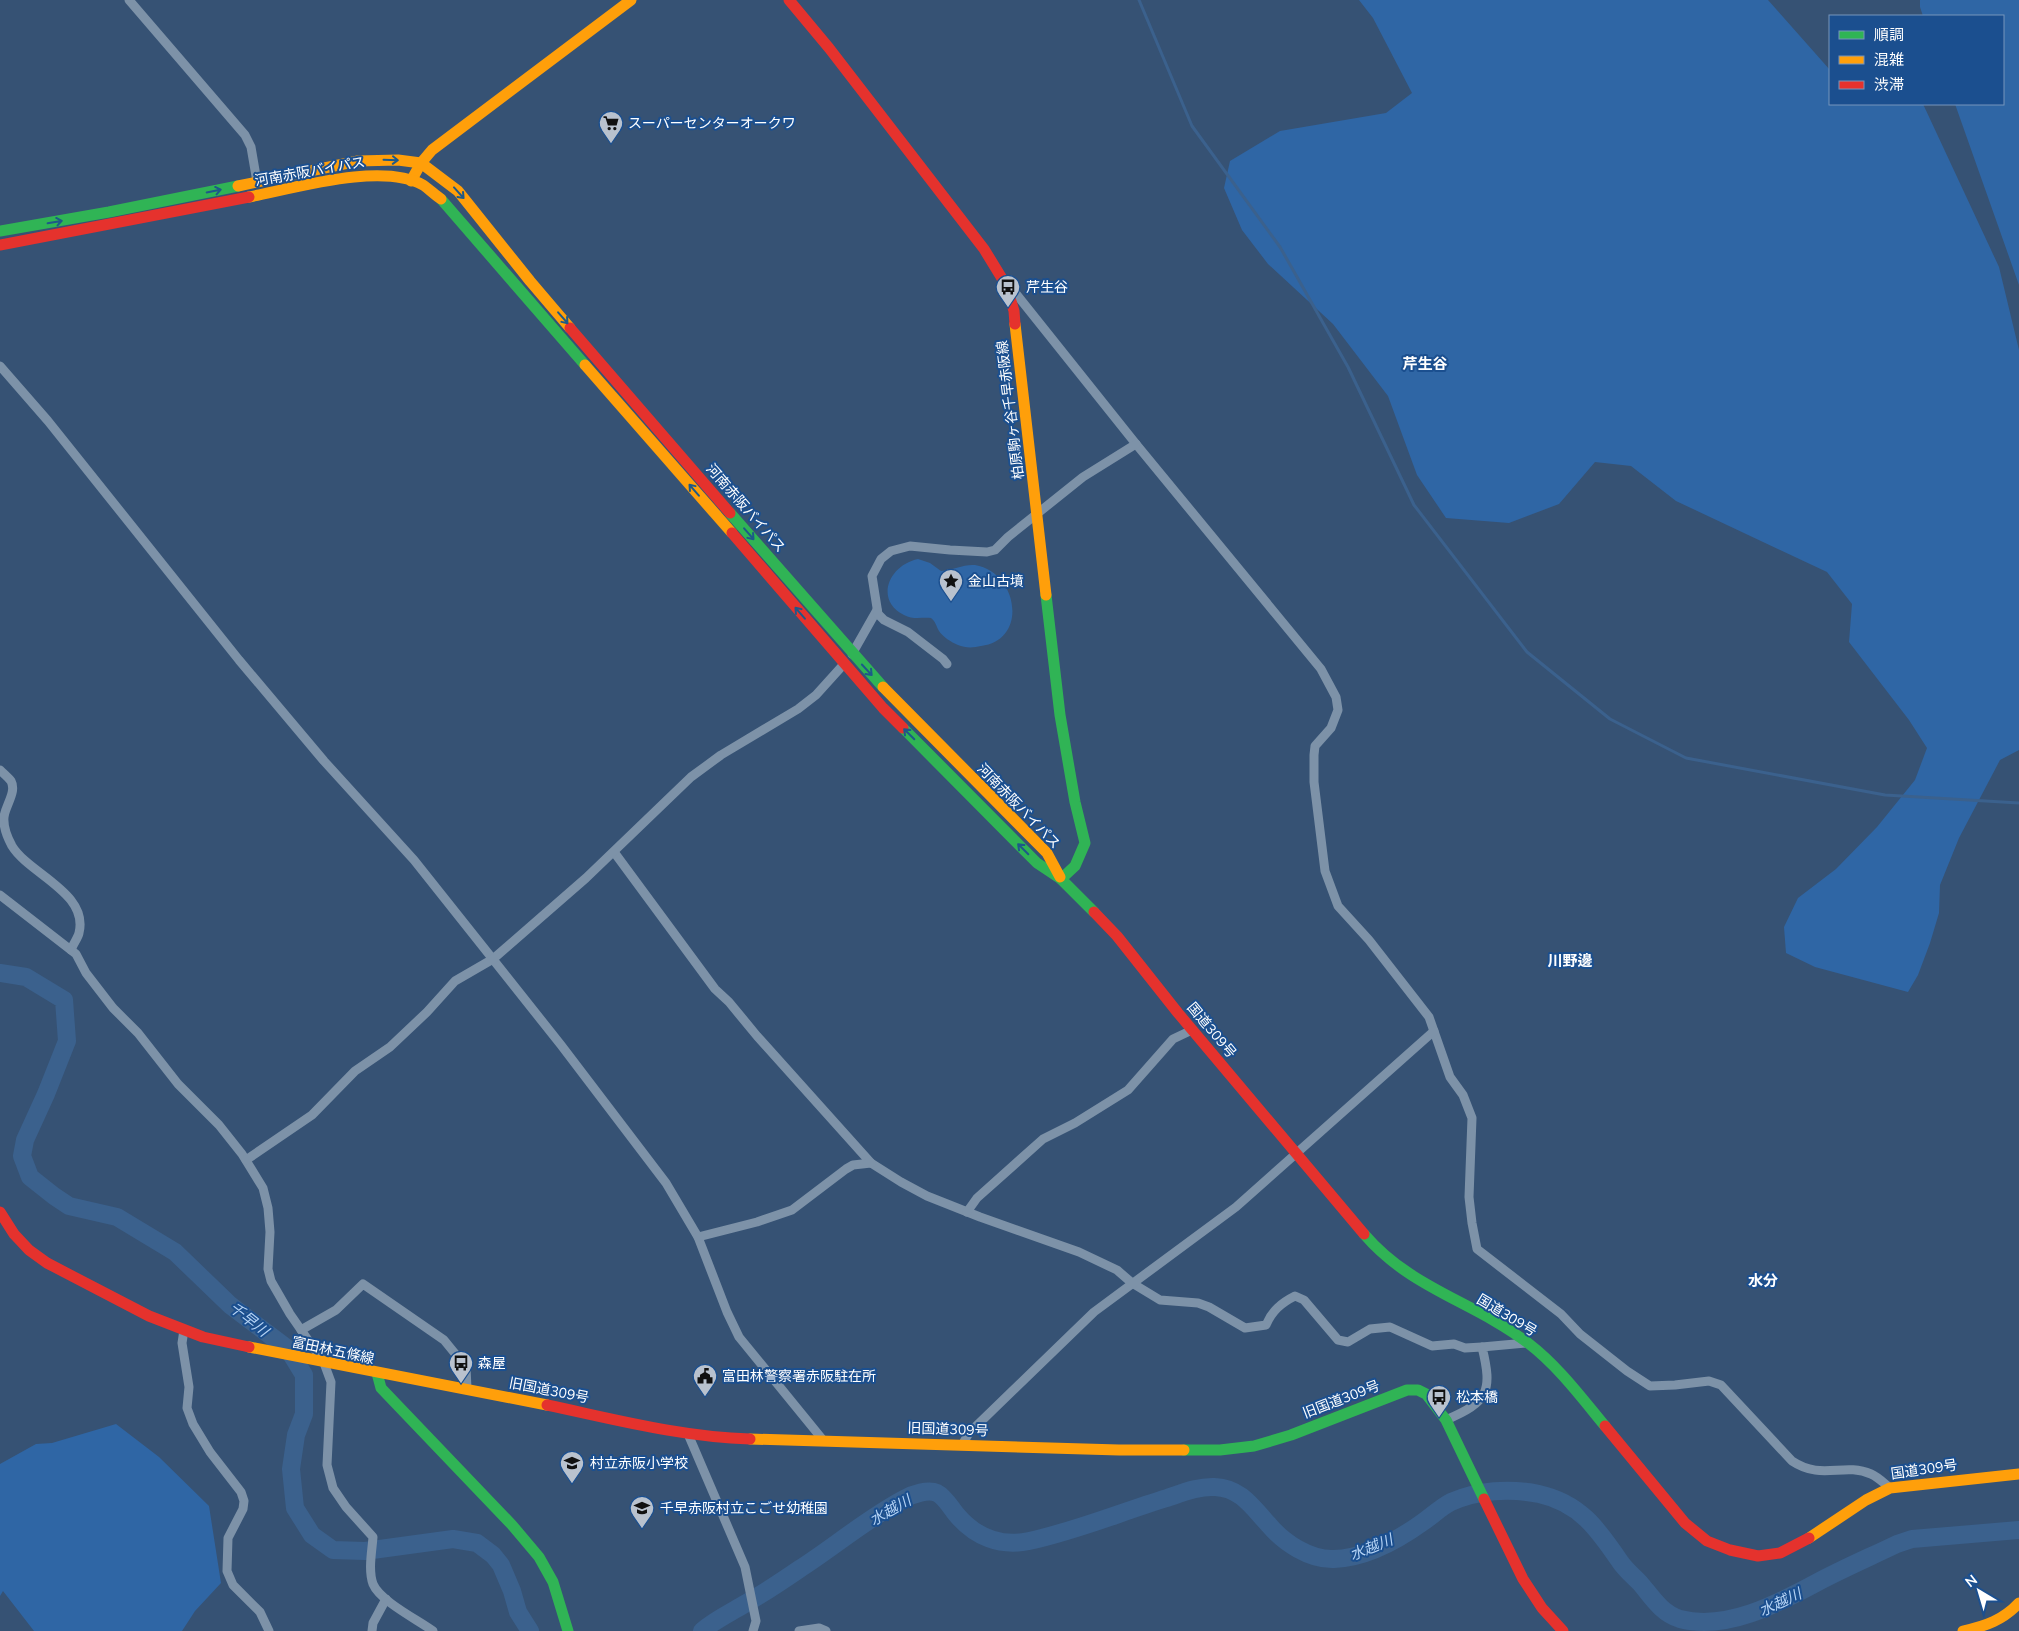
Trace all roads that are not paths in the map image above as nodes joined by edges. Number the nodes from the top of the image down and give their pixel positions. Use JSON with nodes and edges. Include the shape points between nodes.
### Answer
{"nodes":[{"id":1,"x":129,"y":0,"type":"edge"},
{"id":2,"x":631,"y":0,"type":"edge"},
{"id":3,"x":789,"y":0,"type":"edge"},
{"id":4,"x":421,"y":163,"type":"junction"},
{"id":5,"x":411,"y":181,"type":"junction"},
{"id":6,"x":256,"y":182,"type":"junction"},
{"id":7,"x":0,"y":231,"type":"edge"},
{"id":8,"x":0,"y":245,"type":"edge"},
{"id":9,"x":1004,"y":279,"type":"junction"},
{"id":10,"x":0,"y":366,"type":"edge"},
{"id":11,"x":1136,"y":444,"type":"junction"},
{"id":12,"x":1038,"y":512,"type":"junction"},
{"id":13,"x":877,"y":610,"type":"junction"},
{"id":14,"x":852,"y":654,"type":"junction"},
{"id":15,"x":844,"y":664,"type":"junction"},
{"id":16,"x":947,"y":664,"type":"dead end"},
{"id":17,"x":0,"y":770,"type":"edge"},
{"id":18,"x":614,"y":852,"type":"junction"},
{"id":19,"x":1061,"y":879,"type":"junction"},
{"id":20,"x":0,"y":894,"type":"edge"},
{"id":21,"x":70,"y":950,"type":"junction"},
{"id":22,"x":493,"y":959,"type":"junction"},
{"id":23,"x":1192,"y":1030,"type":"junction"},
{"id":24,"x":1434,"y":1031,"type":"junction"},
{"id":25,"x":1295,"y":1153,"type":"junction"},
{"id":26,"x":246,"y":1160,"type":"junction"},
{"id":27,"x":871,"y":1163,"type":"junction"},
{"id":28,"x":0,"y":1212,"type":"edge"},
{"id":29,"x":967,"y":1212,"type":"junction"},
{"id":30,"x":698,"y":1237,"type":"junction"},
{"id":31,"x":1132,"y":1283,"type":"junction"},
{"id":32,"x":184,"y":1330,"type":"junction"},
{"id":33,"x":301,"y":1330,"type":"junction"},
{"id":34,"x":1528,"y":1343,"type":"junction"},
{"id":35,"x":1482,"y":1347,"type":"junction"},
{"id":36,"x":324,"y":1363,"type":"junction"},
{"id":37,"x":377,"y":1373,"type":"junction"},
{"id":38,"x":467,"y":1389,"type":"junction"},
{"id":39,"x":1446,"y":1420,"type":"junction"},
{"id":40,"x":688,"y":1434,"type":"junction"},
{"id":41,"x":823,"y":1440,"type":"junction"},
{"id":42,"x":962,"y":1444,"type":"junction"},
{"id":43,"x":2019,"y":1474,"type":"edge"},
{"id":44,"x":1890,"y":1488,"type":"junction"},
{"id":45,"x":386,"y":1599,"type":"junction"},
{"id":46,"x":2019,"y":1603,"type":"edge"},
{"id":47,"x":269,"y":1631,"type":"edge"},
{"id":48,"x":372,"y":1631,"type":"edge"},
{"id":49,"x":433,"y":1631,"type":"edge"},
{"id":50,"x":568,"y":1631,"type":"edge"},
{"id":51,"x":753,"y":1631,"type":"edge"},
{"id":52,"x":799,"y":1631,"type":"edge"},
{"id":53,"x":826,"y":1631,"type":"edge"},
{"id":54,"x":1563,"y":1631,"type":"edge"},
{"id":55,"x":1964,"y":1631,"type":"edge"}],
"edges":[{"from":1,"to":6,"type":"street","via":[[245,135]]},
{"from":2,"to":4,"type":"main road","via":[[458,129]]},
{"from":3,"to":9,"type":"main road","name":"柏原駒ヶ谷千早赤阪線"},
{"from":4,"to":5,"type":"main road"},
{"from":6,"to":4,"type":"main road","name":"河南赤阪バイパス","one_way":true,"via":[[358,161]]},
{"from":4,"to":14,"type":"main road","name":"河南赤阪バイパス","one_way":true,"via":[[458,191],[530,281]]},
{"from":5,"to":8,"type":"main road","name":"河南赤阪バイパス","via":[[383,175],[353,177]]},
{"from":15,"to":5,"type":"main road","name":"河南赤阪バイパス","one_way":true,"via":[[444,202],[422,185]]},
{"from":7,"to":6,"type":"main road","name":"河南赤阪バイパス","one_way":true},
{"from":9,"to":11,"type":"street"},
{"from":9,"to":12,"type":"main road","name":"柏原駒ヶ谷千早赤阪線","via":[[1014,311]]},
{"from":10,"to":22,"type":"street","via":[[48,421],[239,660],[324,761],[414,860]]},
{"from":11,"to":12,"type":"street","via":[[1083,477]]},
{"from":11,"to":24,"type":"street","via":[[1321,669],[1332,690],[1338,710],[1331,728],[1315,746],[1314,755],[1314,782],[1325,871],[1338,906],[1429,1017]]},
{"from":12,"to":13,"type":"street","via":[[993,551],[910,546],[886,554],[876,565],[872,576]]},
{"from":12,"to":19,"type":"main road","name":"柏原駒ヶ谷千早赤阪線","via":[[1060,715],[1085,843],[1075,866]]},
{"from":13,"to":14,"type":"street"},
{"from":13,"to":16,"type":"street","via":[[881,618],[908,632]]},
{"from":14,"to":19,"type":"main road","name":"河南赤阪バイパス","one_way":true,"via":[[1047,853]]},
{"from":15,"to":18,"type":"street","via":[[816,695],[798,709],[691,777]]},
{"from":19,"to":15,"type":"main road","name":"河南赤阪バイパス","one_way":true,"via":[[1037,863],[883,708]]},
{"from":17,"to":21,"type":"street","via":[[12,782],[4,815],[5,834],[26,863],[54,883],[79,913],[79,932]]},
{"from":18,"to":22,"type":"street"},
{"from":18,"to":27,"type":"street","via":[[715,989]]},
{"from":19,"to":23,"type":"main road","name":"国道309号","via":[[1117,936]]},
{"from":20,"to":21,"type":"street"},
{"from":21,"to":26,"type":"street","via":[[76,954],[112,1008],[138,1033],[178,1084],[220,1125]]},
{"from":22,"to":26,"type":"street","via":[[455,981],[390,1048],[355,1071],[312,1115]]},
{"from":22,"to":30,"type":"street","via":[[666,1183]]},
{"from":23,"to":25,"type":"main road","name":"国道309号"},
{"from":23,"to":29,"type":"street","via":[[1173,1039],[1128,1090],[1043,1139],[977,1198]]},
{"from":24,"to":25,"type":"street"},
{"from":24,"to":44,"type":"street","via":[[1450,1077],[1463,1095],[1472,1118],[1469,1197],[1477,1250],[1650,1386],[1708,1381],[1721,1385],[1792,1461],[1813,1471],[1848,1470],[1872,1474]]},
{"from":25,"to":31,"type":"street","via":[[1236,1207]]},
{"from":25,"to":34,"type":"main road","name":"国道309号","via":[[1392,1263],[1443,1296]]},
{"from":26,"to":33,"type":"street","via":[[263,1188],[268,1208],[268,1269],[271,1281]]},
{"from":27,"to":29,"type":"street","via":[[927,1196]]},
{"from":27,"to":30,"type":"street","via":[[846,1169],[792,1210]]},
{"from":28,"to":32,"type":"main road","name":"富田林五條線","via":[[14,1234],[47,1263],[149,1316]]},
{"from":29,"to":31,"type":"street","via":[[1079,1252],[1118,1270]]},
{"from":30,"to":41,"type":"street","via":[[739,1337]]},
{"from":31,"to":35,"type":"street","via":[[1160,1300],[1209,1307],[1245,1328],[1266,1325],[1270,1315],[1294,1296],[1304,1300],[1338,1340],[1348,1342],[1370,1329],[1390,1327],[1432,1346]]},
{"from":31,"to":42,"type":"street","via":[[1049,1353],[969,1432]]},
{"from":32,"to":36,"type":"main road","name":"富田林五條線"},
{"from":32,"to":47,"type":"street","via":[[187,1408],[210,1452],[241,1492],[244,1501],[228,1538],[227,1571],[233,1585],[260,1612]]},
{"from":33,"to":36,"type":"street"},
{"from":33,"to":38,"type":"street","via":[[336,1310],[363,1284],[444,1340],[466,1367]]},
{"from":34,"to":35,"type":"street"},
{"from":34,"to":44,"type":"main road","name":"国道309号","via":[[1562,1374],[1685,1523],[1707,1541],[1758,1556],[1780,1553]]},
{"from":35,"to":39,"type":"street","via":[[1487,1379],[1484,1397],[1465,1412]]},
{"from":36,"to":37,"type":"main road","name":"富田林五條線"},
{"from":36,"to":45,"type":"street","via":[[332,1382],[327,1465],[333,1488],[373,1537],[373,1584]]},
{"from":37,"to":38,"type":"main road","name":"旧国道309号"},
{"from":37,"to":50,"type":"main road","name":"富田林五條線","via":[[381,1388],[512,1524],[539,1557],[553,1582]]},
{"from":38,"to":40,"type":"main road","name":"旧国道309号"},
{"from":39,"to":42,"type":"main road","name":"旧国道309号","via":[[1426,1394],[1407,1390],[1254,1446],[1220,1450],[1119,1450]]},
{"from":39,"to":54,"type":"main road","name":"旧国道309号","via":[[1523,1578],[1542,1608]]},
{"from":40,"to":41,"type":"main road","name":"旧国道309号","via":[[720,1438]]},
{"from":40,"to":51,"type":"street","via":[[745,1566],[756,1622]]},
{"from":41,"to":42,"type":"main road","name":"旧国道309号"},
{"from":43,"to":44,"type":"main road","name":"国道309号"},
{"from":45,"to":48,"type":"street"},
{"from":45,"to":49,"type":"street"},
{"from":46,"to":55,"type":"main road","via":[[1993,1625]]},
{"from":52,"to":53,"type":"street","via":[[819,1628]]}]}
